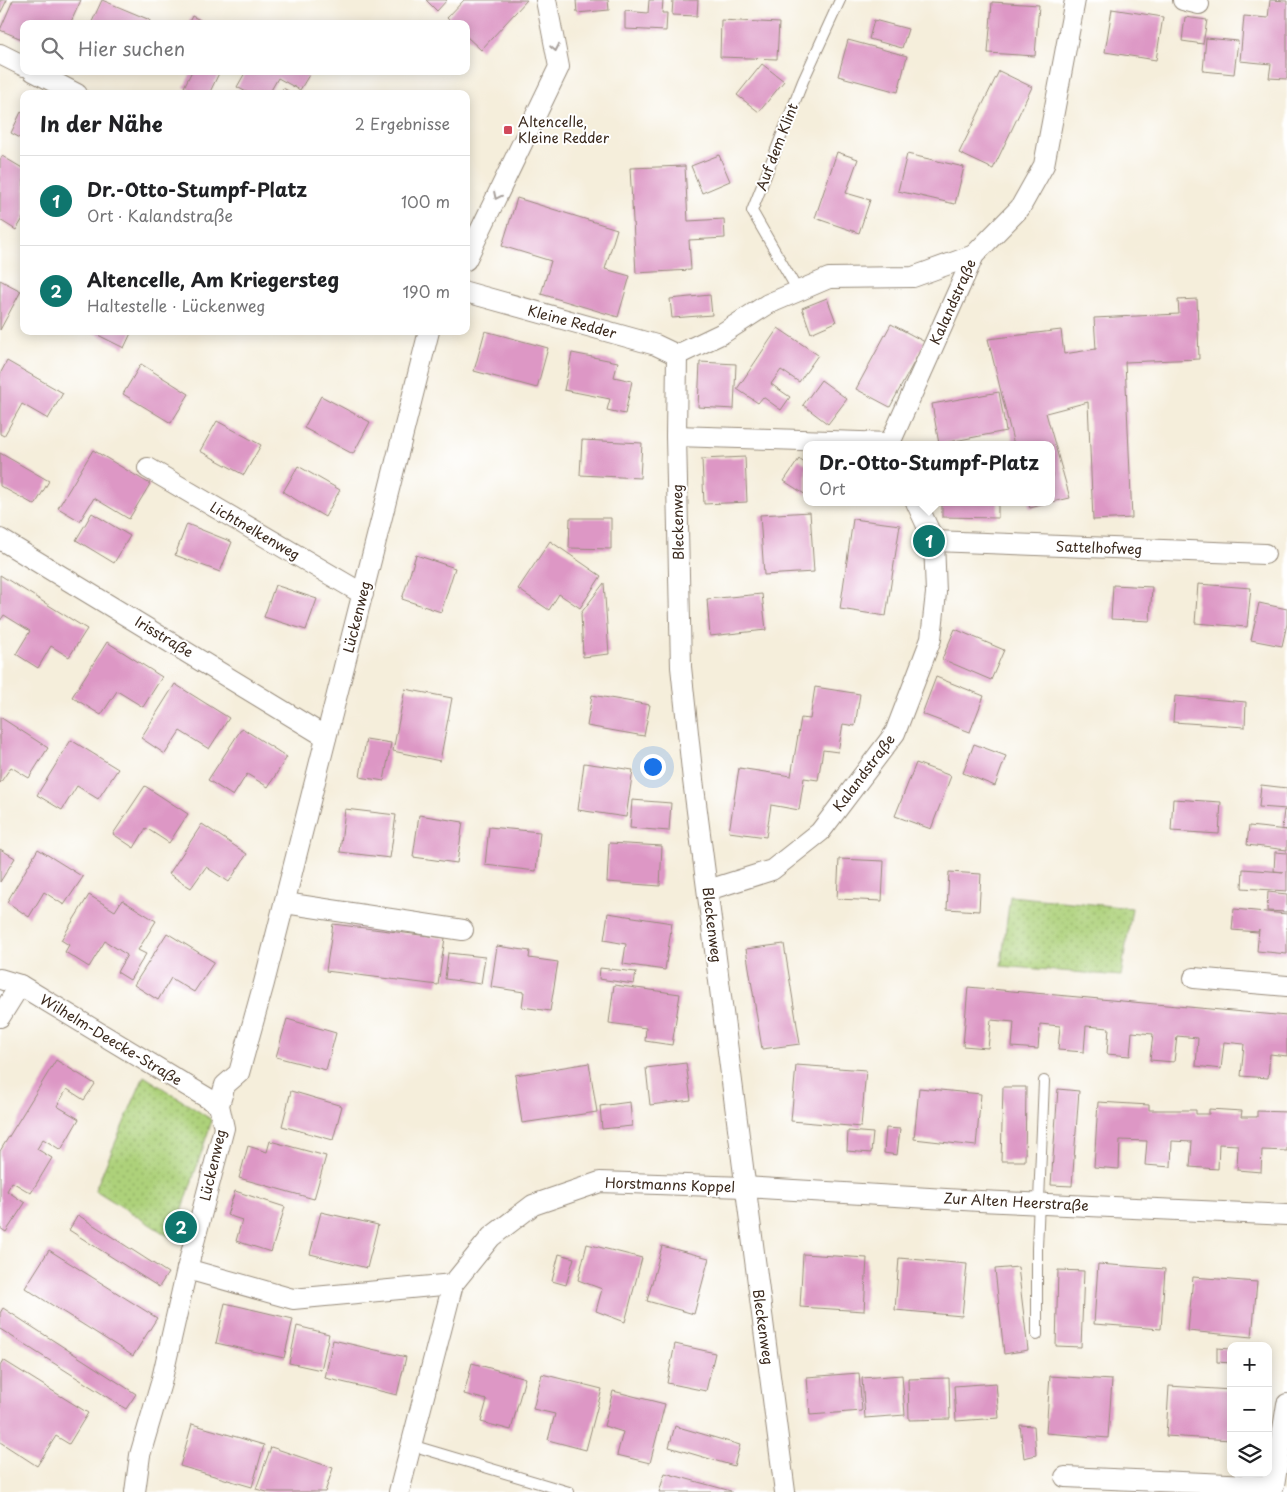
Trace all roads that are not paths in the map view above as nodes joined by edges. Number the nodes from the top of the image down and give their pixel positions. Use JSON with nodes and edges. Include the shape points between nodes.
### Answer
{"nodes":[{"id":1,"x":546,"y":0,"type":"edge"},
{"id":2,"x":840,"y":0,"type":"edge"},
{"id":3,"x":1075,"y":0,"type":"edge"},
{"id":4,"x":0,"y":54,"type":"edge"},
{"id":5,"x":20,"y":64,"type":"edge"},
{"id":6,"x":41,"y":75,"type":"edge"},
{"id":7,"x":70,"y":90,"type":"edge"},
{"id":8,"x":470,"y":252,"type":"edge"},
{"id":9,"x":974,"y":255,"type":"junction"},
{"id":10,"x":798,"y":291,"type":"junction"},
{"id":11,"x":470,"y":293,"type":"edge"},
{"id":12,"x":428,"y":335,"type":"edge"},
{"id":13,"x":677,"y":355,"type":"junction"},
{"id":14,"x":676,"y":436,"type":"junction"},
{"id":15,"x":810,"y":441,"type":"edge"},
{"id":16,"x":891,"y":441,"type":"edge"},
{"id":17,"x":148,"y":468,"type":"dead end"},
{"id":18,"x":918,"y":506,"type":"edge"},
{"id":19,"x":0,"y":539,"type":"edge"},
{"id":20,"x":934,"y":542,"type":"junction"},
{"id":21,"x":1265,"y":554,"type":"dead end"},
{"id":22,"x":363,"y":594,"type":"junction"},
{"id":23,"x":326,"y":736,"type":"junction"},
{"id":24,"x":708,"y":890,"type":"junction"},
{"id":25,"x":285,"y":903,"type":"junction"},
{"id":26,"x":463,"y":930,"type":"dead end"},
{"id":27,"x":1194,"y":978,"type":"dead end"},
{"id":28,"x":0,"y":979,"type":"edge"},
{"id":29,"x":20,"y":985,"type":"junction"},
{"id":30,"x":1287,"y":986,"type":"edge"},
{"id":31,"x":0,"y":1017,"type":"edge"},
{"id":32,"x":1044,"y":1081,"type":"dead end"},
{"id":33,"x":219,"y":1105,"type":"junction"},
{"id":34,"x":744,"y":1187,"type":"junction"},
{"id":35,"x":1039,"y":1203,"type":"junction"},
{"id":36,"x":1287,"y":1216,"type":"edge"},
{"id":37,"x":187,"y":1269,"type":"junction"},
{"id":38,"x":452,"y":1284,"type":"junction"},
{"id":39,"x":1037,"y":1335,"type":"dead end"},
{"id":40,"x":1287,"y":1404,"type":"edge"},
{"id":41,"x":411,"y":1445,"type":"junction"},
{"id":42,"x":1065,"y":1478,"type":"dead end"},
{"id":43,"x":1273,"y":1489,"type":"edge"},
{"id":44,"x":135,"y":1492,"type":"edge"},
{"id":45,"x":399,"y":1492,"type":"edge"},
{"id":46,"x":568,"y":1492,"type":"edge"},
{"id":47,"x":785,"y":1492,"type":"edge"}],
"edges":[{"from":1,"to":8,"type":"street","one_way":true,"via":[[559,67]]},
{"from":2,"to":10,"type":"lane","name":"Auf dem Klint","via":[[802,81],[752,211]]},
{"from":3,"to":9,"type":"street","name":"Kalandstraße","via":[[1044,165],[1020,208]]},
{"from":4,"to":5,"type":"street"},
{"from":6,"to":7,"type":"street"},
{"from":9,"to":10,"type":"street","via":[[913,277],[828,278]]},
{"from":9,"to":16,"type":"street","name":"Kalandstraße"},
{"from":10,"to":13,"type":"street","via":[[768,304],[723,333]]},
{"from":11,"to":13,"type":"street","name":"Kleine Redder","via":[[656,345]]},
{"from":12,"to":22,"type":"street","name":"Lückenweg"},
{"from":13,"to":14,"type":"street","name":"Bleckenweg"},
{"from":14,"to":15,"type":"street","name":"Kalandstraße"},
{"from":14,"to":24,"type":"street","name":"Bleckenweg","via":[[681,667]]},
{"from":17,"to":22,"type":"street","name":"Lichtnelkenweg"},
{"from":18,"to":20,"type":"street","name":"Kalandstraße"},
{"from":19,"to":23,"type":"street","name":"Irisstraße"},
{"from":20,"to":21,"type":"street","name":"Sattelhofweg"},
{"from":20,"to":24,"type":"street","name":"Kalandstraße","via":[[936,593],[931,639],[895,733],[820,832],[772,870]]},
{"from":22,"to":23,"type":"street","name":"Lückenweg"},
{"from":23,"to":25,"type":"street","name":"Lückenweg"},
{"from":24,"to":34,"type":"street","name":"Bleckenweg"},
{"from":25,"to":26,"type":"street"},
{"from":25,"to":33,"type":"street","name":"Lückenweg","via":[[239,1073],[225,1085]]},
{"from":27,"to":30,"type":"street"},
{"from":28,"to":29,"type":"street","name":"Wilhelm-Deecke-Straße"},
{"from":29,"to":31,"type":"street"},
{"from":29,"to":33,"type":"street","name":"Wilhelm-Deecke-Straße"},
{"from":32,"to":35,"type":"lane"},
{"from":33,"to":37,"type":"street","name":"Lückenweg","via":[[224,1128]]},
{"from":34,"to":35,"type":"street","name":"Zur Alten Heerstraße"},
{"from":34,"to":38,"type":"street","name":"Horstmanns Koppel","via":[[600,1182],[533,1204],[491,1237]]},
{"from":34,"to":47,"type":"street","name":"Bleckenweg"},
{"from":35,"to":36,"type":"street","name":"Zur Alten Heerstraße"},
{"from":35,"to":39,"type":"lane"},
{"from":37,"to":38,"type":"street","via":[[293,1300]]},
{"from":37,"to":44,"type":"street","name":"Lückenweg","via":[[161,1383],[140,1454]]},
{"from":38,"to":41,"type":"street","name":"Horstmanns Koppel"},
{"from":40,"to":43,"type":"street"},
{"from":41,"to":45,"type":"street","name":"Horstmanns Koppel"},
{"from":41,"to":46,"type":"lane"},
{"from":42,"to":43,"type":"street"}]}
